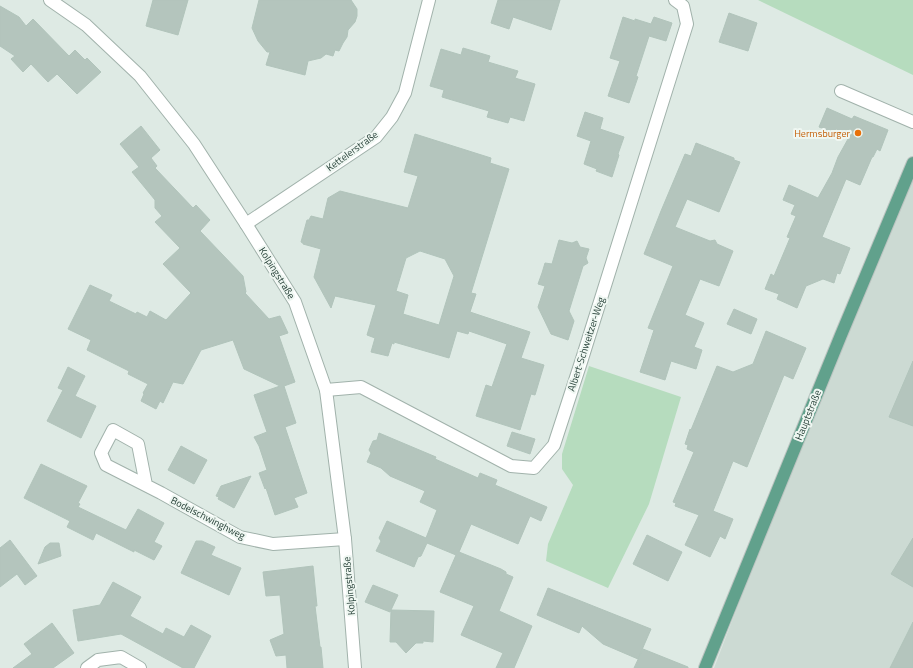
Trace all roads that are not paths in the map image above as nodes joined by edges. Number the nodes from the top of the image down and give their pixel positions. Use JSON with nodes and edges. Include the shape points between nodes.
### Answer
{"nodes":[{"id":1,"x":50,"y":0,"type":"edge"},
{"id":2,"x":429,"y":0,"type":"edge"},
{"id":3,"x":681,"y":2,"type":"edge"},
{"id":4,"x":840,"y":91,"type":"dead end"},
{"id":5,"x":913,"y":122,"type":"edge"},
{"id":6,"x":913,"y":163,"type":"edge"},
{"id":7,"x":246,"y":224,"type":"junction"},
{"id":8,"x":326,"y":390,"type":"junction"},
{"id":9,"x":146,"y":485,"type":"junction"},
{"id":10,"x":345,"y":539,"type":"junction"},
{"id":11,"x":87,"y":668,"type":"edge"},
{"id":12,"x":140,"y":668,"type":"edge"},
{"id":13,"x":355,"y":668,"type":"edge"},
{"id":14,"x":705,"y":668,"type":"edge"}],
"edges":[{"from":1,"to":7,"type":"street","name":"Kolpingstraße","via":[[86,25],[140,76],[194,144]]},
{"from":2,"to":7,"type":"street","name":"Kettelerstraße","via":[[405,93],[392,117],[376,137]]},
{"from":3,"to":8,"type":"street","name":"Albert-Schweitzer-Weg","via":[[687,24],[582,359],[554,445],[534,468],[511,466],[361,387]]},
{"from":4,"to":5,"type":"street"},
{"from":6,"to":14,"type":"main road","name":"Hauptstraße"},
{"from":7,"to":8,"type":"street","name":"Kolpingstraße","via":[[295,302]]},
{"from":8,"to":10,"type":"street","name":"Kolpingstraße"},
{"from":9,"to":9,"type":"street","name":"Bodelschwinghweg","via":[[106,465],[102,454],[113,430],[138,444]]},
{"from":9,"to":10,"type":"street","name":"Bodelschwinghweg","via":[[240,537],[273,544]]},
{"from":10,"to":13,"type":"street","name":"Kolpingstraße"},
{"from":11,"to":12,"type":"street","via":[[98,660],[121,657]]}]}
